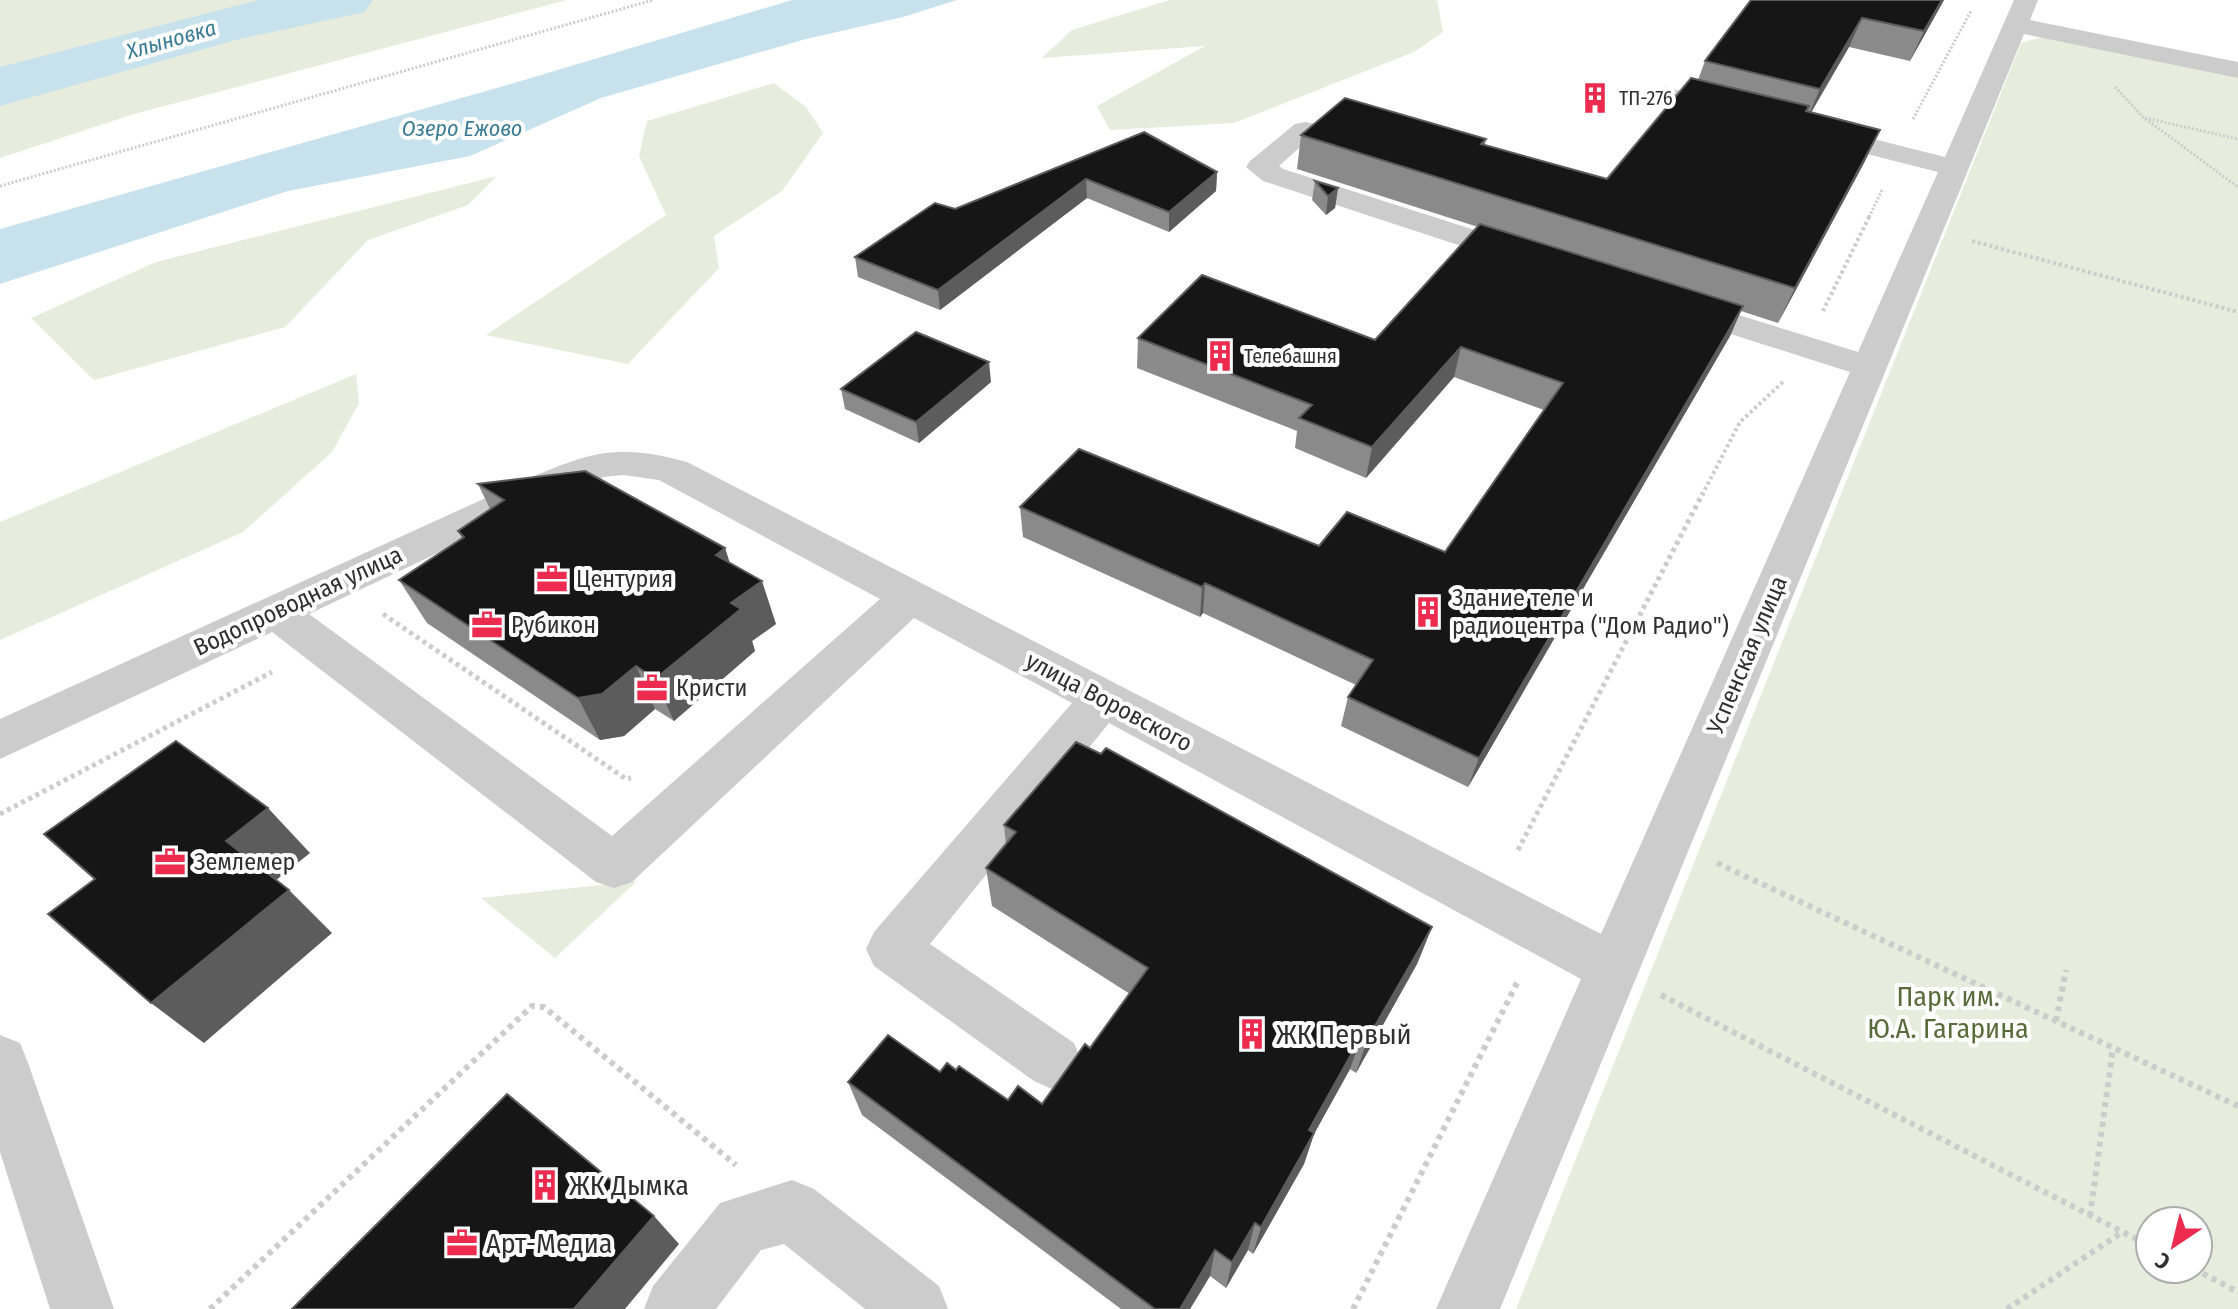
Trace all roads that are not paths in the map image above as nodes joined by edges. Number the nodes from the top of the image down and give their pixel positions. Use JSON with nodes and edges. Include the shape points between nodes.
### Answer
{"nodes":[{"id":1,"x":2021,"y":12,"type":"edge"},
{"id":2,"x":2238,"y":70,"type":"edge"},
{"id":3,"x":1664,"y":95,"type":"dead end"},
{"id":4,"x":1755,"y":117,"type":"edge"},
{"id":5,"x":1785,"y":125,"type":"edge"},
{"id":6,"x":1305,"y":130,"type":"edge"},
{"id":7,"x":1955,"y":168,"type":"junction"},
{"id":8,"x":1548,"y":264,"type":"edge"},
{"id":9,"x":1654,"y":298,"type":"edge"},
{"id":10,"x":1869,"y":367,"type":"junction"},
{"id":11,"x":596,"y":464,"type":"joint"},
{"id":12,"x":910,"y":597,"type":"junction"},
{"id":13,"x":275,"y":612,"type":"junction"},
{"id":14,"x":1103,"y":698,"type":"junction"},
{"id":15,"x":0,"y":740,"type":"edge"},
{"id":16,"x":1615,"y":969,"type":"junction"},
{"id":17,"x":1054,"y":1062,"type":"dead end"},
{"id":18,"x":0,"y":1063,"type":"edge"},
{"id":19,"x":82,"y":1309,"type":"edge"},
{"id":20,"x":676,"y":1309,"type":"edge"},
{"id":21,"x":916,"y":1309,"type":"edge"},
{"id":22,"x":1468,"y":1309,"type":"edge"}],
"edges":[{"from":1,"to":2,"type":"street","via":[[2069,35]]},
{"from":1,"to":7,"type":"street","name":"Успенская улица"},
{"from":3,"to":4,"type":"street"},
{"from":5,"to":7,"type":"street"},
{"from":6,"to":8,"type":"street","via":[[1260,167]]},
{"from":7,"to":10,"type":"street","name":"Успенская улица"},
{"from":9,"to":10,"type":"street"},
{"from":10,"to":16,"type":"street","name":"Успенская улица"},
{"from":11,"to":12,"type":"street","name":"улица Воровского","via":[[639,461],[673,471]]},
{"from":11,"to":13,"type":"street","name":"Водопроводная улица"},
{"from":12,"to":13,"type":"street","via":[[614,866]]},
{"from":12,"to":14,"type":"street","name":"улица Воровского"},
{"from":13,"to":15,"type":"street","name":"Водопроводная улица"},
{"from":14,"to":16,"type":"street","name":"улица Воровского"},
{"from":14,"to":17,"type":"street","via":[[893,949]]},
{"from":16,"to":22,"type":"street","name":"Успенская улица"},
{"from":18,"to":19,"type":"street"},
{"from":20,"to":21,"type":"street","via":[[742,1225],[792,1211]]}]}
